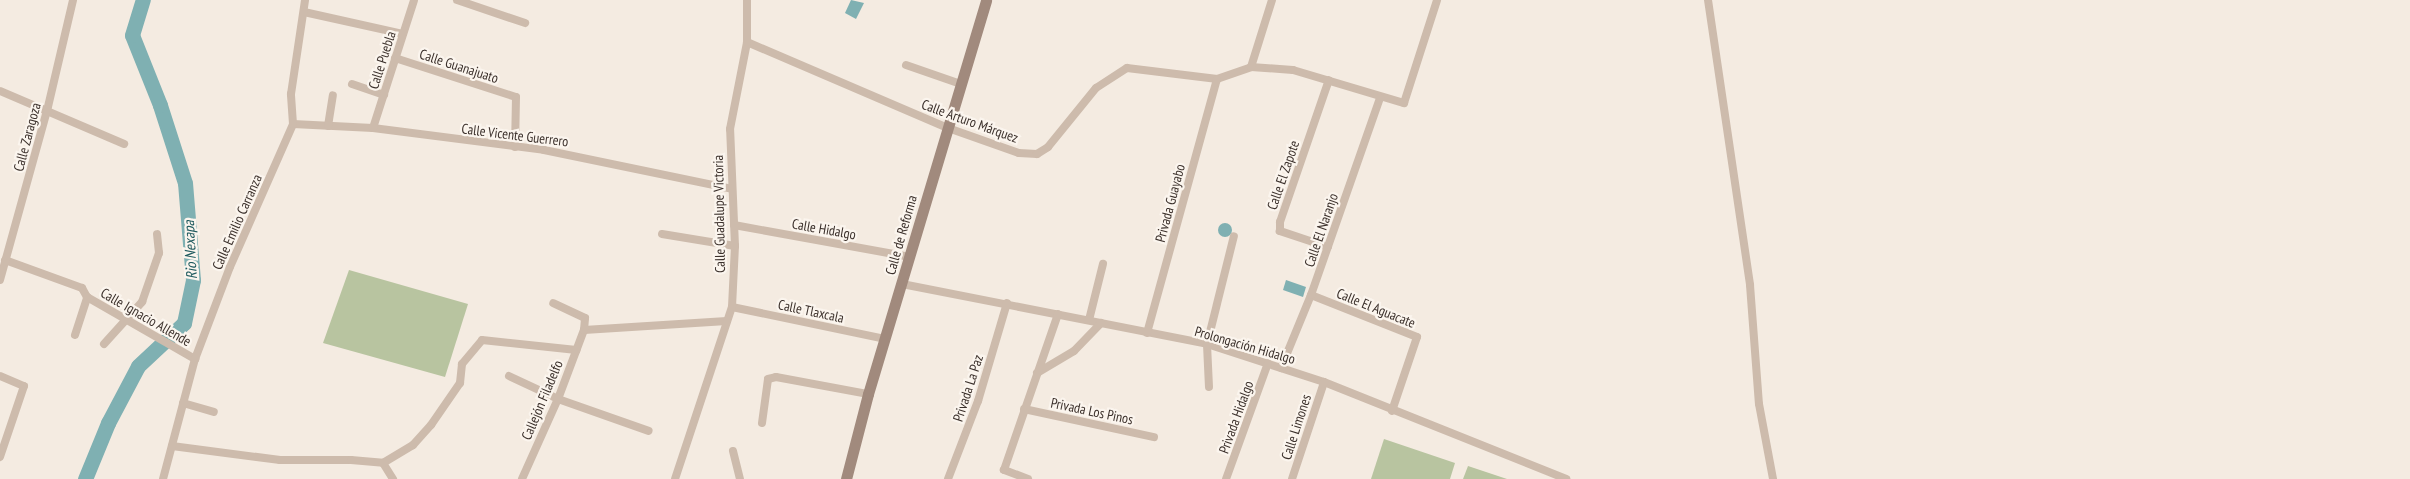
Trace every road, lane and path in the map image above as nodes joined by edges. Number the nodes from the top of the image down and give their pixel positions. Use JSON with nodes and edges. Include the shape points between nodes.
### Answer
{"nodes":[{"id":1,"x":73,"y":0,"type":"edge"},
{"id":2,"x":305,"y":0,"type":"edge"},
{"id":3,"x":414,"y":0,"type":"edge"},
{"id":4,"x":457,"y":0,"type":"edge"},
{"id":5,"x":747,"y":0,"type":"edge"},
{"id":6,"x":986,"y":0,"type":"edge"},
{"id":7,"x":1272,"y":0,"type":"edge"},
{"id":8,"x":1437,"y":0,"type":"edge"},
{"id":9,"x":1708,"y":0,"type":"edge"},
{"id":10,"x":304,"y":12,"type":"junction"},
{"id":11,"x":525,"y":23,"type":"dead end"},
{"id":12,"x":403,"y":34,"type":"junction"},
{"id":13,"x":747,"y":42,"type":"junction"},
{"id":14,"x":395,"y":58,"type":"junction"},
{"id":15,"x":906,"y":65,"type":"dead end"},
{"id":16,"x":1250,"y":67,"type":"junction"},
{"id":17,"x":1217,"y":79,"type":"junction"},
{"id":18,"x":1329,"y":80,"type":"junction"},
{"id":19,"x":352,"y":84,"type":"dead end"},
{"id":20,"x":961,"y":84,"type":"junction"},
{"id":21,"x":0,"y":91,"type":"edge"},
{"id":22,"x":333,"y":95,"type":"dead end"},
{"id":23,"x":384,"y":95,"type":"junction"},
{"id":24,"x":1380,"y":98,"type":"junction"},
{"id":25,"x":47,"y":111,"type":"junction"},
{"id":26,"x":293,"y":124,"type":"junction"},
{"id":27,"x":328,"y":126,"type":"junction"},
{"id":28,"x":373,"y":128,"type":"junction"},
{"id":29,"x":948,"y":128,"type":"junction"},
{"id":30,"x":124,"y":144,"type":"dead end"},
{"id":31,"x":515,"y":147,"type":"junction"},
{"id":32,"x":732,"y":189,"type":"junction"},
{"id":33,"x":734,"y":225,"type":"junction"},
{"id":34,"x":157,"y":234,"type":"dead end"},
{"id":35,"x":662,"y":234,"type":"dead end"},
{"id":36,"x":1234,"y":236,"type":"dead end"},
{"id":37,"x":735,"y":246,"type":"junction"},
{"id":38,"x":1328,"y":246,"type":"junction"},
{"id":39,"x":4,"y":256,"type":"edge"},
{"id":40,"x":910,"y":257,"type":"junction"},
{"id":41,"x":1103,"y":264,"type":"dead end"},
{"id":42,"x":0,"y":280,"type":"edge"},
{"id":43,"x":902,"y":284,"type":"junction"},
{"id":44,"x":1311,"y":295,"type":"junction"},
{"id":45,"x":87,"y":297,"type":"junction"},
{"id":46,"x":552,"y":303,"type":"dead end"},
{"id":47,"x":1007,"y":303,"type":"junction"},
{"id":48,"x":732,"y":307,"type":"junction"},
{"id":49,"x":1058,"y":314,"type":"junction"},
{"id":50,"x":1089,"y":320,"type":"junction"},
{"id":51,"x":126,"y":321,"type":"junction"},
{"id":52,"x":727,"y":321,"type":"junction"},
{"id":53,"x":1101,"y":323,"type":"junction"},
{"id":54,"x":584,"y":330,"type":"junction"},
{"id":55,"x":1147,"y":333,"type":"junction"},
{"id":56,"x":75,"y":335,"type":"dead end"},
{"id":57,"x":885,"y":339,"type":"junction"},
{"id":58,"x":104,"y":344,"type":"dead end"},
{"id":59,"x":1206,"y":344,"type":"junction"},
{"id":60,"x":576,"y":350,"type":"junction"},
{"id":61,"x":195,"y":360,"type":"junction"},
{"id":62,"x":1268,"y":363,"type":"junction"},
{"id":63,"x":1281,"y":368,"type":"junction"},
{"id":64,"x":1037,"y":373,"type":"junction"},
{"id":65,"x":0,"y":376,"type":"edge"},
{"id":66,"x":509,"y":376,"type":"dead end"},
{"id":67,"x":1324,"y":382,"type":"junction"},
{"id":68,"x":1209,"y":387,"type":"dead end"},
{"id":69,"x":868,"y":394,"type":"junction"},
{"id":70,"x":558,"y":399,"type":"junction"},
{"id":71,"x":182,"y":402,"type":"junction"},
{"id":72,"x":1024,"y":409,"type":"junction"},
{"id":73,"x":1392,"y":411,"type":"junction"},
{"id":74,"x":214,"y":412,"type":"dead end"},
{"id":75,"x":762,"y":423,"type":"dead end"},
{"id":76,"x":649,"y":431,"type":"dead end"},
{"id":77,"x":1154,"y":437,"type":"dead end"},
{"id":78,"x":172,"y":446,"type":"junction"},
{"id":79,"x":733,"y":450,"type":"dead end"},
{"id":80,"x":0,"y":457,"type":"edge"},
{"id":81,"x":383,"y":463,"type":"junction"},
{"id":82,"x":163,"y":479,"type":"edge"},
{"id":83,"x":393,"y":479,"type":"edge"},
{"id":84,"x":522,"y":479,"type":"edge"},
{"id":85,"x":675,"y":479,"type":"edge"},
{"id":86,"x":740,"y":479,"type":"edge"},
{"id":87,"x":846,"y":479,"type":"edge"},
{"id":88,"x":948,"y":479,"type":"edge"},
{"id":89,"x":1028,"y":479,"type":"edge"},
{"id":90,"x":1226,"y":479,"type":"edge"},
{"id":91,"x":1292,"y":479,"type":"edge"},
{"id":92,"x":1566,"y":479,"type":"edge"},
{"id":93,"x":1773,"y":479,"type":"edge"}],
"edges":[{"from":1,"to":25,"type":"street","name":"Calle Zaragoza"},
{"from":2,"to":10,"type":"street","name":"Calle Emilio Carranza"},
{"from":3,"to":12,"type":"street","name":"Calle Puebla"},
{"from":4,"to":11,"type":"street"},
{"from":5,"to":13,"type":"street","name":"Calle Guadalupe Victoria"},
{"from":6,"to":20,"type":"main road","name":"Calle de Reforma"},
{"from":7,"to":16,"type":"street"},
{"from":8,"to":24,"type":"street","name":"Calle Arturo Márquez","via":[[1404,103]]},
{"from":9,"to":93,"type":"street","via":[[1750,285],[1759,404]]},
{"from":10,"to":12,"type":"street"},
{"from":10,"to":26,"type":"street","name":"Calle Emilio Carranza","via":[[292,94]]},
{"from":12,"to":14,"type":"street","name":"Calle Puebla"},
{"from":13,"to":29,"type":"street","name":"Calle Arturo Márquez"},
{"from":13,"to":32,"type":"street","name":"Calle Guadalupe Victoria","via":[[730,129]]},
{"from":14,"to":23,"type":"street","name":"Calle Puebla"},
{"from":14,"to":31,"type":"street","name":"Calle Guanajuato","via":[[516,97]]},
{"from":15,"to":20,"type":"street"},
{"from":16,"to":17,"type":"street","name":"Calle Arturo Márquez"},
{"from":16,"to":18,"type":"street","name":"Calle Arturo Márquez","via":[[1293,70]]},
{"from":17,"to":29,"type":"street","name":"Calle Arturo Márquez","via":[[1127,68],[1096,88],[1048,147],[1037,154],[1019,153]]},
{"from":17,"to":55,"type":"street","name":"Privada Guayabo"},
{"from":18,"to":24,"type":"street","name":"Calle Arturo Márquez"},
{"from":18,"to":38,"type":"street","name":"Calle El Zapote","via":[[1280,222],[1280,231]]},
{"from":19,"to":23,"type":"street"},
{"from":20,"to":29,"type":"main road","name":"Calle de Reforma"},
{"from":21,"to":25,"type":"street"},
{"from":22,"to":27,"type":"street"},
{"from":23,"to":28,"type":"street","name":"Calle Puebla"},
{"from":24,"to":38,"type":"street","name":"Calle El Naranjo"},
{"from":25,"to":30,"type":"street"},
{"from":25,"to":39,"type":"street","name":"Calle Zaragoza"},
{"from":26,"to":27,"type":"street","name":"Calle Vicente Guerrero"},
{"from":26,"to":61,"type":"street","name":"Calle Emilio Carranza","via":[[230,267]]},
{"from":27,"to":28,"type":"street","name":"Calle Vicente Guerrero"},
{"from":28,"to":31,"type":"street","name":"Calle Vicente Guerrero"},
{"from":29,"to":40,"type":"main road","name":"Calle de Reforma"},
{"from":31,"to":32,"type":"street","name":"Calle Vicente Guerrero","via":[[544,150]]},
{"from":32,"to":33,"type":"street","name":"Calle Guadalupe Victoria"},
{"from":33,"to":37,"type":"street","name":"Calle Guadalupe Victoria"},
{"from":33,"to":40,"type":"street","name":"Calle Hidalgo"},
{"from":34,"to":51,"type":"street","via":[[159,253],[153,277],[142,302]]},
{"from":35,"to":37,"type":"street"},
{"from":36,"to":59,"type":"street"},
{"from":37,"to":48,"type":"street","name":"Calle Guadalupe Victoria"},
{"from":38,"to":44,"type":"street","name":"Calle El Naranjo"},
{"from":39,"to":42,"type":"street","name":"Calle Zaragoza"},
{"from":39,"to":45,"type":"street","name":"Calle Ignacio Allende","via":[[82,288]]},
{"from":40,"to":43,"type":"main road","name":"Calle de Reforma"},
{"from":41,"to":50,"type":"street"},
{"from":43,"to":47,"type":"street","name":"Prolongación Hidalgo"},
{"from":43,"to":57,"type":"main road","name":"Calle de Reforma"},
{"from":44,"to":63,"type":"street","name":"Calle El Naranjo"},
{"from":44,"to":73,"type":"street","name":"Calle El Aguacate","via":[[1417,337]]},
{"from":45,"to":51,"type":"street","name":"Calle Ignacio Allende"},
{"from":45,"to":56,"type":"street"},
{"from":46,"to":54,"type":"street","name":"Callejón Filadelfo","via":[[585,318]]},
{"from":47,"to":49,"type":"street","name":"Prolongación Hidalgo"},
{"from":47,"to":88,"type":"street","name":"Privada La Paz","via":[[978,401]]},
{"from":48,"to":52,"type":"street","name":"Calle Guadalupe Victoria"},
{"from":48,"to":57,"type":"street","name":"Calle Tlaxcala"},
{"from":49,"to":50,"type":"street","name":"Prolongación Hidalgo"},
{"from":49,"to":64,"type":"street"},
{"from":50,"to":53,"type":"street","name":"Prolongación Hidalgo"},
{"from":51,"to":58,"type":"street"},
{"from":51,"to":61,"type":"street","name":"Calle Ignacio Allende","via":[[175,345]]},
{"from":52,"to":54,"type":"street"},
{"from":52,"to":85,"type":"street","name":"Calle Guadalupe Victoria"},
{"from":53,"to":55,"type":"street","name":"Prolongación Hidalgo"},
{"from":53,"to":64,"type":"street","via":[[1074,351]]},
{"from":54,"to":60,"type":"street","name":"Callejón Filadelfo"},
{"from":55,"to":59,"type":"street","name":"Prolongación Hidalgo"},
{"from":57,"to":69,"type":"main road","name":"Calle de Reforma"},
{"from":59,"to":62,"type":"street","name":"Prolongación Hidalgo"},
{"from":59,"to":68,"type":"street"},
{"from":60,"to":70,"type":"street","name":"Callejón Filadelfo"},
{"from":60,"to":81,"type":"street","via":[[482,340],[462,364],[460,383],[431,426],[413,445]]},
{"from":61,"to":71,"type":"street","name":"Calle Emilio Carranza"},
{"from":62,"to":63,"type":"street","name":"Prolongación Hidalgo"},
{"from":62,"to":90,"type":"street","name":"Privada Hidalgo"},
{"from":63,"to":67,"type":"street","name":"Prolongación Hidalgo"},
{"from":64,"to":72,"type":"street"},
{"from":65,"to":80,"type":"street","via":[[24,386]]},
{"from":66,"to":70,"type":"street"},
{"from":67,"to":73,"type":"street","name":"Prolongación Hidalgo"},
{"from":67,"to":91,"type":"street","name":"Calle Limones"},
{"from":69,"to":75,"type":"street","via":[[776,377],[768,380]]},
{"from":69,"to":87,"type":"main road","name":"Calle de Reforma"},
{"from":70,"to":76,"type":"street"},
{"from":70,"to":84,"type":"street","name":"Callejón Filadelfo"},
{"from":71,"to":74,"type":"street"},
{"from":71,"to":78,"type":"street","name":"Calle Emilio Carranza"},
{"from":72,"to":77,"type":"street","name":"Privada Los Pinos"},
{"from":72,"to":89,"type":"street","via":[[1004,470]]},
{"from":73,"to":92,"type":"street","name":"Prolongación Hidalgo"},
{"from":78,"to":81,"type":"street","via":[[280,460]]},
{"from":78,"to":82,"type":"street","name":"Calle Emilio Carranza"},
{"from":79,"to":86,"type":"street"},
{"from":81,"to":83,"type":"street"}]}
